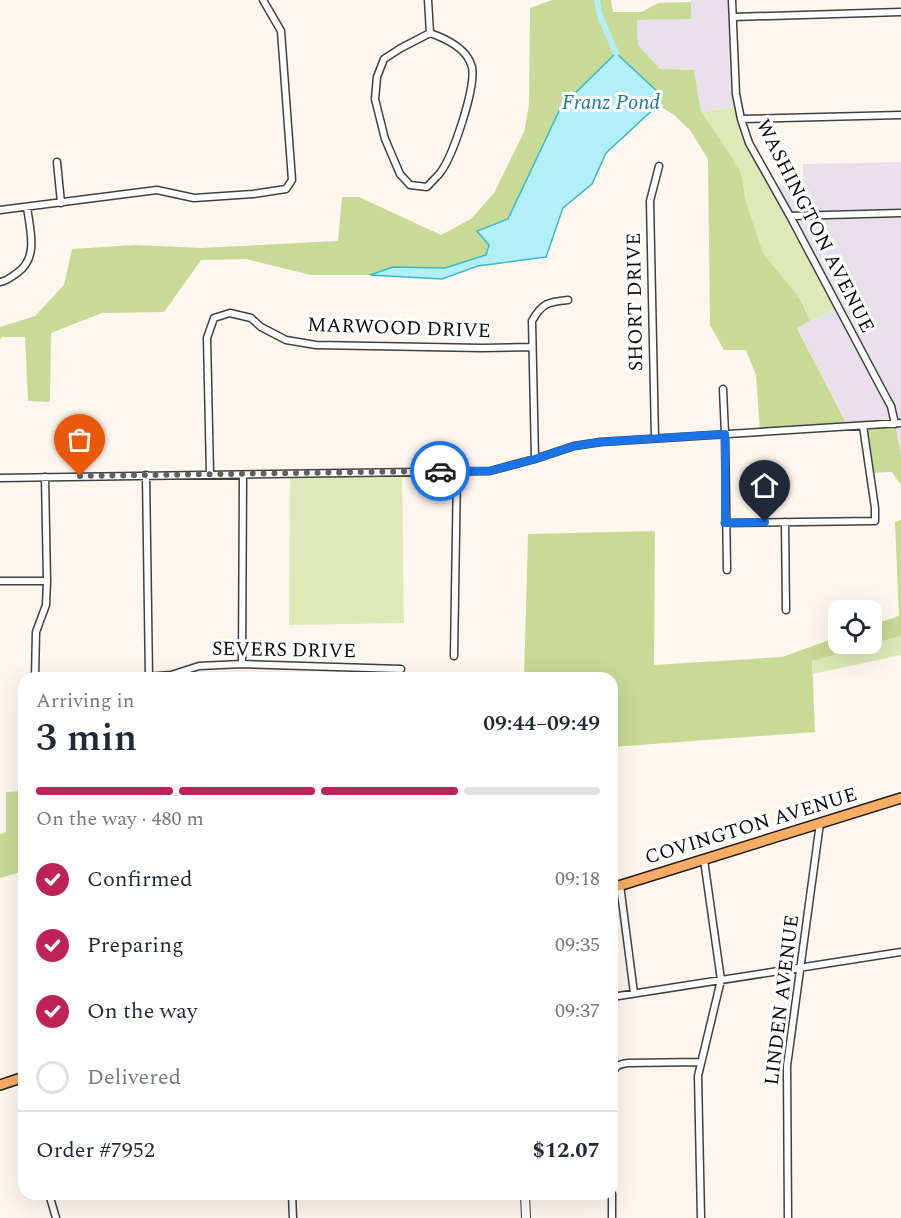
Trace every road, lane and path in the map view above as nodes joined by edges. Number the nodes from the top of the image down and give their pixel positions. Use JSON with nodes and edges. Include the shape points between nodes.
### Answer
{"nodes":[{"id":1,"x":263,"y":0,"type":"edge"},
{"id":2,"x":428,"y":0,"type":"edge"},
{"id":3,"x":732,"y":0,"type":"edge"},
{"id":4,"x":901,"y":12,"type":"edge"},
{"id":5,"x":732,"y":16,"type":"junction"},
{"id":6,"x":430,"y":33,"type":"junction"},
{"id":7,"x":901,"y":115,"type":"edge"},
{"id":8,"x":741,"y":119,"type":"junction"},
{"id":9,"x":57,"y":162,"type":"dead end"},
{"id":10,"x":659,"y":166,"type":"dead end"},
{"id":11,"x":61,"y":203,"type":"junction"},
{"id":12,"x":27,"y":207,"type":"junction"},
{"id":13,"x":0,"y":210,"type":"edge"},
{"id":14,"x":901,"y":213,"type":"edge"},
{"id":15,"x":790,"y":216,"type":"junction"},
{"id":16,"x":0,"y":282,"type":"edge"},
{"id":17,"x":568,"y":300,"type":"dead end"},
{"id":18,"x":532,"y":347,"type":"junction"},
{"id":19,"x":723,"y":389,"type":"dead end"},
{"id":20,"x":898,"y":423,"type":"edge"},
{"id":21,"x":862,"y":426,"type":"junction"},
{"id":22,"x":725,"y":434,"type":"junction"},
{"id":23,"x":655,"y":438,"type":"junction"},
{"id":24,"x":535,"y":459,"type":"junction"},
{"id":25,"x":457,"y":471,"type":"junction"},
{"id":26,"x":210,"y":474,"type":"junction"},
{"id":27,"x":146,"y":475,"type":"junction"},
{"id":28,"x":243,"y":475,"type":"junction"},
{"id":29,"x":45,"y":477,"type":"junction"},
{"id":30,"x":0,"y":478,"type":"edge"},
{"id":31,"x":785,"y":522,"type":"junction"},
{"id":32,"x":725,"y":523,"type":"junction"},
{"id":33,"x":727,"y":570,"type":"dead end"},
{"id":34,"x":0,"y":581,"type":"edge"},
{"id":35,"x":47,"y":581,"type":"junction"},
{"id":36,"x":786,"y":610,"type":"dead end"},
{"id":37,"x":454,"y":656,"type":"dead end"},
{"id":38,"x":242,"y":664,"type":"junction"},
{"id":39,"x":401,"y":669,"type":"dead end"},
{"id":40,"x":35,"y":672,"type":"edge"},
{"id":41,"x":149,"y":672,"type":"edge"},
{"id":42,"x":180,"y":672,"type":"edge"},
{"id":43,"x":901,"y":798,"type":"edge"},
{"id":44,"x":820,"y":823,"type":"junction"},
{"id":45,"x":704,"y":860,"type":"junction"},
{"id":46,"x":618,"y":886,"type":"edge"},
{"id":47,"x":618,"y":899,"type":"edge"},
{"id":48,"x":901,"y":952,"type":"edge"},
{"id":49,"x":799,"y":968,"type":"junction"},
{"id":50,"x":721,"y":980,"type":"junction"},
{"id":51,"x":634,"y":993,"type":"junction"},
{"id":52,"x":618,"y":996,"type":"edge"},
{"id":53,"x":701,"y":1062,"type":"junction"},
{"id":54,"x":618,"y":1066,"type":"edge"},
{"id":55,"x":18,"y":1079,"type":"edge"},
{"id":56,"x":0,"y":1085,"type":"edge"},
{"id":57,"x":51,"y":1200,"type":"edge"},
{"id":58,"x":292,"y":1200,"type":"edge"},
{"id":59,"x":525,"y":1200,"type":"edge"},
{"id":60,"x":612,"y":1200,"type":"edge"},
{"id":61,"x":56,"y":1218,"type":"edge"},
{"id":62,"x":293,"y":1218,"type":"edge"},
{"id":63,"x":526,"y":1218,"type":"edge"},
{"id":64,"x":612,"y":1218,"type":"edge"},
{"id":65,"x":701,"y":1218,"type":"edge"},
{"id":66,"x":788,"y":1218,"type":"edge"}],
"edges":[{"from":1,"to":11,"type":"street","via":[[281,31],[292,180],[286,189],[194,198],[157,190]]},
{"from":2,"to":6,"type":"street"},
{"from":3,"to":5,"type":"street","name":"WASHINGTON AVENUE"},
{"from":4,"to":5,"type":"street"},
{"from":5,"to":8,"type":"street","name":"WASHINGTON AVENUE"},
{"from":6,"to":6,"type":"street","via":[[384,59],[375,99],[385,140],[400,174],[410,185],[427,187],[452,150],[470,96],[472,68],[458,48]]},
{"from":7,"to":8,"type":"street"},
{"from":8,"to":15,"type":"street","name":"WASHINGTON AVENUE","via":[[749,143]]},
{"from":9,"to":11,"type":"street"},
{"from":10,"to":23,"type":"street","name":"SHORT DRIVE","via":[[650,201]]},
{"from":11,"to":12,"type":"street"},
{"from":12,"to":13,"type":"street"},
{"from":12,"to":16,"type":"street","via":[[32,247],[28,261],[22,270]]},
{"from":14,"to":15,"type":"street"},
{"from":15,"to":20,"type":"street","name":"WASHINGTON AVENUE"},
{"from":17,"to":18,"type":"street","via":[[550,302],[539,309],[532,321]]},
{"from":18,"to":24,"type":"street"},
{"from":18,"to":26,"type":"street","name":"MARWOOD DRIVE","via":[[316,345],[286,339],[251,318],[230,313],[214,318],[207,338]]},
{"from":19,"to":22,"type":"street"},
{"from":20,"to":21,"type":"street"},
{"from":21,"to":22,"type":"street"},
{"from":21,"to":31,"type":"street","via":[[875,521]]},
{"from":22,"to":23,"type":"street"},
{"from":22,"to":32,"type":"street"},
{"from":23,"to":24,"type":"street","via":[[574,446]]},
{"from":24,"to":25,"type":"street","via":[[490,471]]},
{"from":25,"to":28,"type":"street"},
{"from":25,"to":37,"type":"street"},
{"from":26,"to":27,"type":"street"},
{"from":26,"to":28,"type":"street"},
{"from":27,"to":29,"type":"street"},
{"from":27,"to":41,"type":"street"},
{"from":28,"to":38,"type":"street"},
{"from":29,"to":30,"type":"street"},
{"from":29,"to":35,"type":"street"},
{"from":31,"to":32,"type":"street"},
{"from":31,"to":36,"type":"street"},
{"from":32,"to":33,"type":"street"},
{"from":34,"to":35,"type":"street"},
{"from":35,"to":40,"type":"street","via":[[46,605],[36,632]]},
{"from":38,"to":39,"type":"street","name":"SEVERS DRIVE"},
{"from":38,"to":42,"type":"street","name":"SEVERS DRIVE","via":[[199,666]]},
{"from":43,"to":44,"type":"main road","name":"COVINGTON AVENUE"},
{"from":44,"to":45,"type":"main road","name":"COVINGTON AVENUE"},
{"from":44,"to":49,"type":"street","name":"LINDEN AVENUE"},
{"from":45,"to":46,"type":"main road","name":"COVINGTON AVENUE"},
{"from":45,"to":50,"type":"street"},
{"from":47,"to":51,"type":"street"},
{"from":48,"to":49,"type":"street"},
{"from":49,"to":50,"type":"street"},
{"from":49,"to":66,"type":"street","name":"LINDEN AVENUE","via":[[787,1066]]},
{"from":50,"to":51,"type":"street"},
{"from":50,"to":53,"type":"street"},
{"from":51,"to":52,"type":"street"},
{"from":53,"to":54,"type":"street"},
{"from":53,"to":65,"type":"street"},
{"from":55,"to":56,"type":"main road"},
{"from":57,"to":61,"type":"street"},
{"from":58,"to":62,"type":"street"},
{"from":59,"to":63,"type":"street"},
{"from":60,"to":64,"type":"street"}]}
